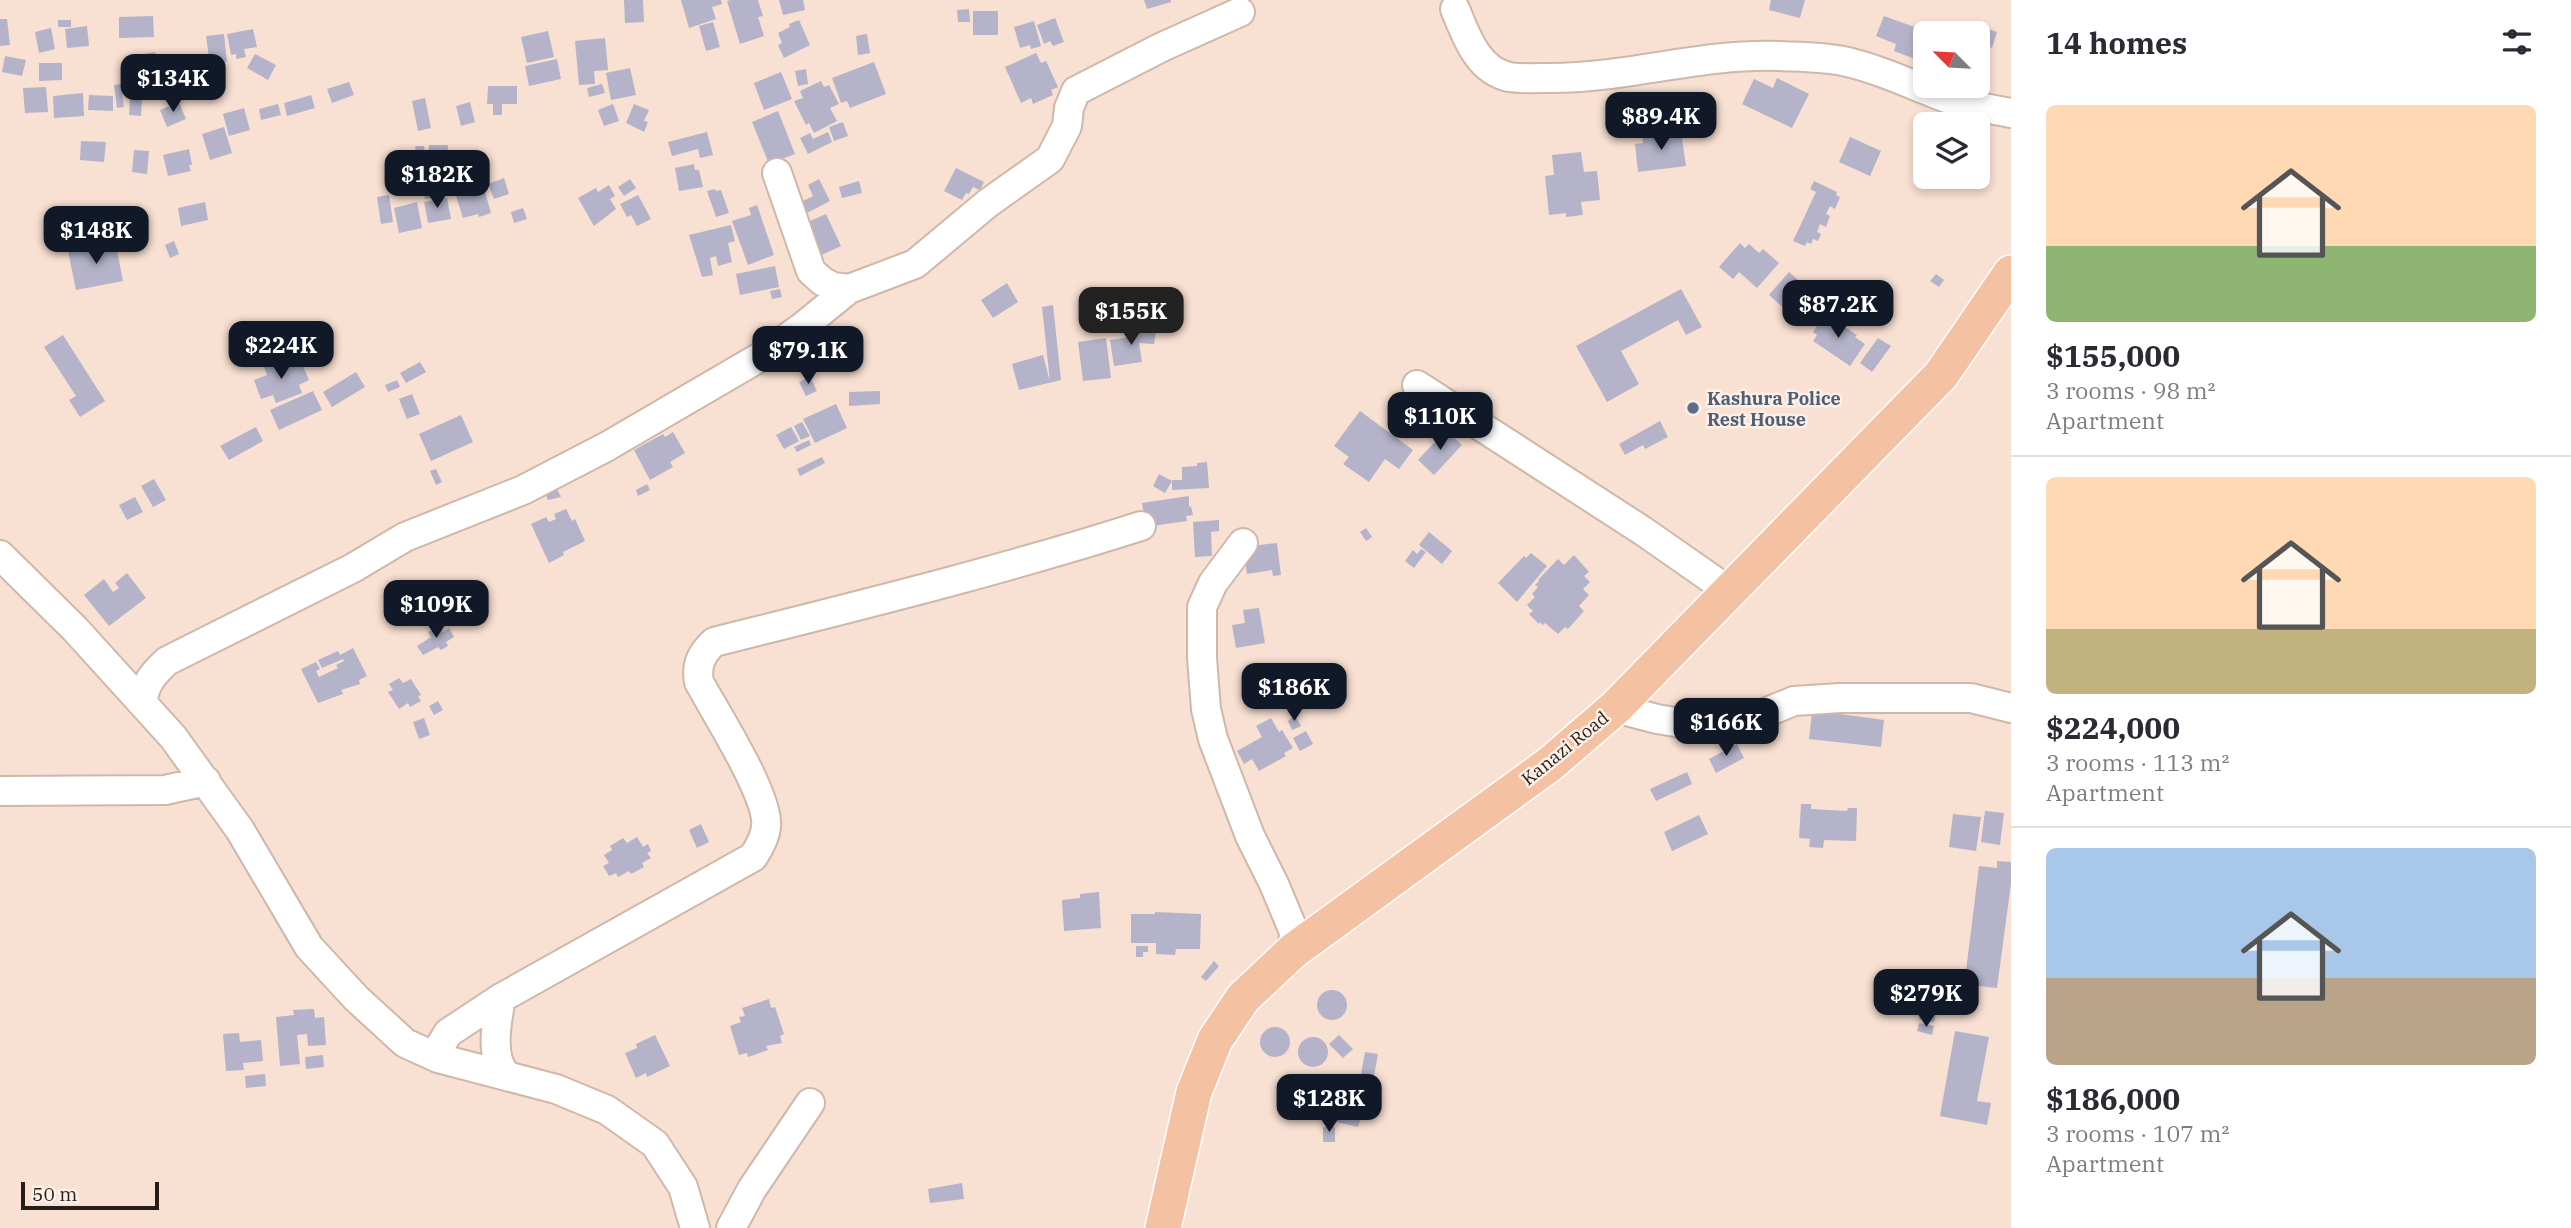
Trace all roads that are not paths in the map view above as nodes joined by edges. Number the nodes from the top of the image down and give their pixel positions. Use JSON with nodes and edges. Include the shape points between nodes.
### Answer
{"nodes":[{"id":1,"x":1455,"y":9,"type":"dead end"},
{"id":2,"x":1240,"y":12,"type":"dead end"},
{"id":3,"x":2011,"y":113,"type":"edge"},
{"id":4,"x":777,"y":173,"type":"dead end"},
{"id":5,"x":2011,"y":273,"type":"edge"},
{"id":6,"x":849,"y":289,"type":"junction"},
{"id":7,"x":1417,"y":385,"type":"dead end"},
{"id":8,"x":1141,"y":526,"type":"dead end"},
{"id":9,"x":1243,"y":543,"type":"dead end"},
{"id":10,"x":0,"y":555,"type":"edge"},
{"id":11,"x":1729,"y":590,"type":"junction"},
{"id":12,"x":142,"y":703,"type":"junction"},
{"id":13,"x":1615,"y":708,"type":"junction"},
{"id":14,"x":2011,"y":708,"type":"edge"},
{"id":15,"x":206,"y":781,"type":"junction"},
{"id":16,"x":0,"y":791,"type":"edge"},
{"id":17,"x":1293,"y":951,"type":"junction"},
{"id":18,"x":500,"y":998,"type":"junction"},
{"id":19,"x":438,"y":1058,"type":"junction"},
{"id":20,"x":506,"y":1075,"type":"junction"},
{"id":21,"x":810,"y":1103,"type":"dead end"},
{"id":22,"x":695,"y":1228,"type":"edge"},
{"id":23,"x":731,"y":1228,"type":"edge"},
{"id":24,"x":1163,"y":1228,"type":"edge"}],
"edges":[{"from":1,"to":3,"type":"street","via":[[1479,57],[1488,68],[1507,76],[1591,78],[1689,61],[1780,56],[1842,61],[1952,100]]},
{"from":2,"to":6,"type":"street","via":[[1076,91],[1067,126],[1050,159],[915,264]]},
{"from":4,"to":6,"type":"street","via":[[811,271],[833,287]]},
{"from":5,"to":11,"type":"main road","name":"Kanazi Road","via":[[1941,375]]},
{"from":6,"to":12,"type":"street","via":[[760,357],[606,447],[523,490],[405,537],[354,568],[167,661],[145,686]]},
{"from":7,"to":11,"type":"street"},
{"from":8,"to":18,"type":"street","via":[[1019,565],[714,642],[702,652],[699,682],[747,766],[763,807],[767,825],[753,857]]},
{"from":9,"to":17,"type":"street","via":[[1213,583],[1202,607],[1206,709],[1213,740],[1250,836],[1294,932]]},
{"from":10,"to":12,"type":"street"},
{"from":11,"to":13,"type":"main road","name":"Kanazi Road"},
{"from":12,"to":15,"type":"street"},
{"from":13,"to":14,"type":"street","via":[[1711,728],[1745,721],[1794,701],[1817,699],[1971,698]]},
{"from":13,"to":17,"type":"main road","name":"Kanazi Road","via":[[1549,764]]},
{"from":15,"to":16,"type":"street","via":[[165,790]]},
{"from":15,"to":19,"type":"street","via":[[309,947],[405,1043]]},
{"from":17,"to":24,"type":"main road","name":"Kanazi Road","via":[[1243,999],[1216,1040],[1195,1092]]},
{"from":18,"to":19,"type":"street","via":[[448,1033]]},
{"from":18,"to":20,"type":"street","via":[[496,1053]]},
{"from":19,"to":20,"type":"street"},
{"from":20,"to":22,"type":"street","via":[[607,1110],[655,1144],[683,1187]]},
{"from":21,"to":23,"type":"street"}]}
